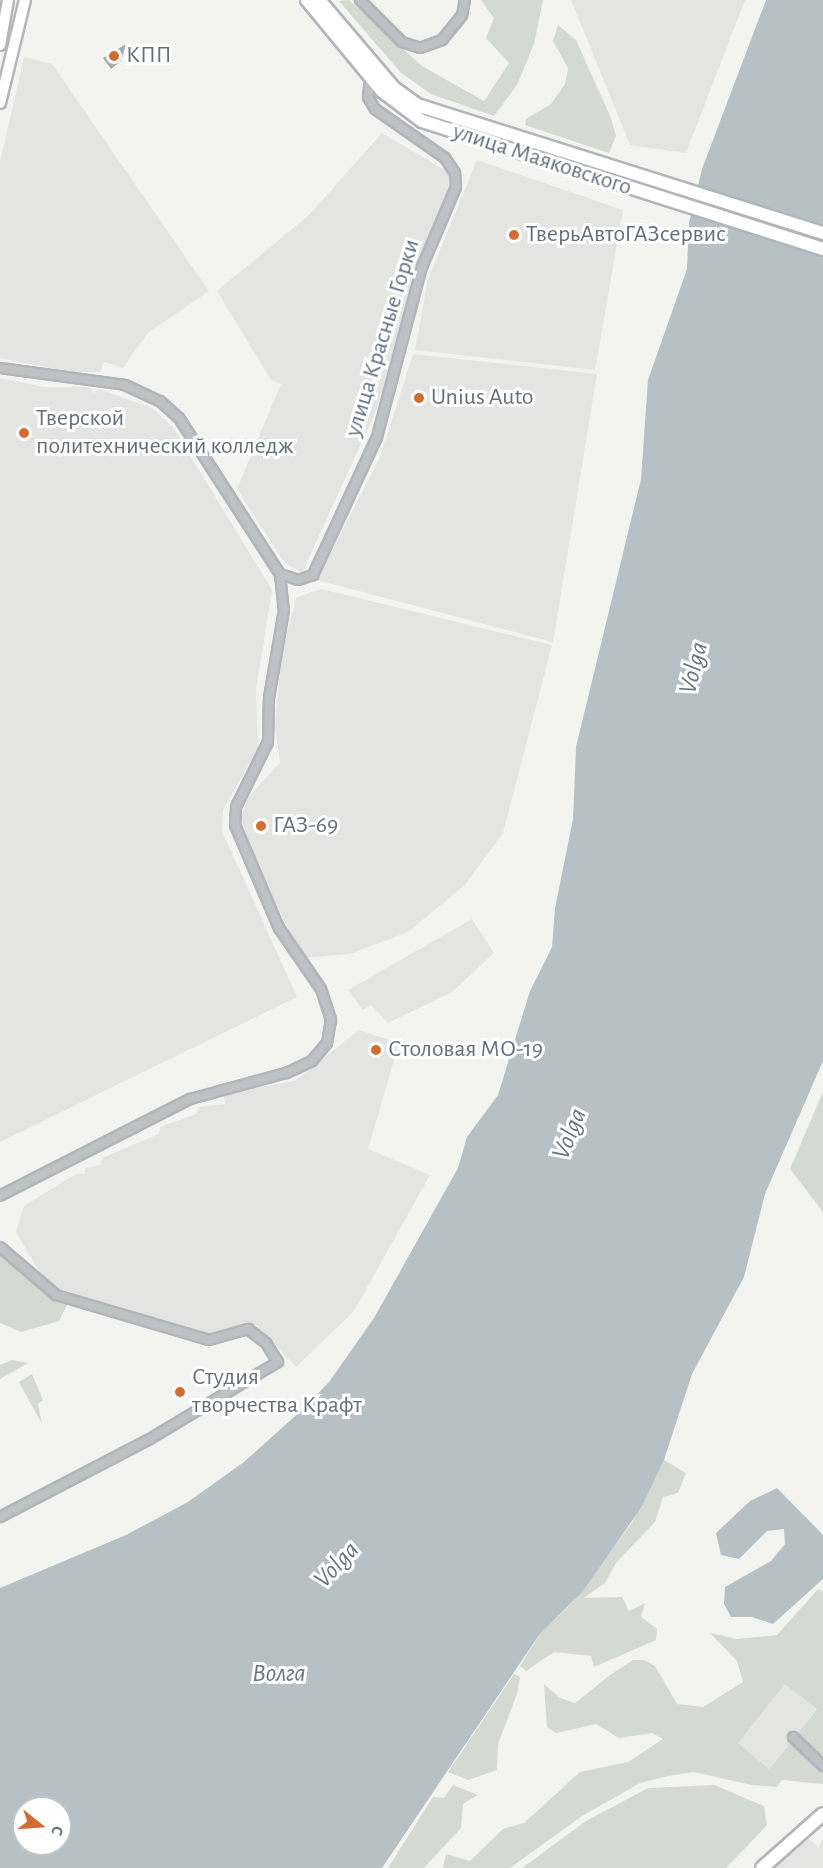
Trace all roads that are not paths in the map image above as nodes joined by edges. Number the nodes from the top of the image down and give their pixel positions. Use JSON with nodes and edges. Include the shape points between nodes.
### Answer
{"nodes":[{"id":1,"x":307,"y":0,"type":"edge"},
{"id":2,"x":319,"y":0,"type":"edge"},
{"id":3,"x":360,"y":0,"type":"edge"},
{"id":4,"x":465,"y":0,"type":"edge"},
{"id":5,"x":26,"y":1,"type":"edge"},
{"id":6,"x":7,"y":2,"type":"edge"},
{"id":7,"x":0,"y":45,"type":"edge"},
{"id":8,"x":370,"y":77,"type":"junction"},
{"id":9,"x":0,"y":104,"type":"edge"},
{"id":10,"x":424,"y":115,"type":"junction"},
{"id":11,"x":823,"y":233,"type":"edge"},
{"id":12,"x":823,"y":249,"type":"edge"},
{"id":13,"x":0,"y":368,"type":"edge"},
{"id":14,"x":280,"y":574,"type":"junction"},
{"id":15,"x":0,"y":1196,"type":"edge"},
{"id":16,"x":0,"y":1247,"type":"edge"},
{"id":17,"x":0,"y":1517,"type":"edge"},
{"id":18,"x":793,"y":1737,"type":"dead end"},
{"id":19,"x":823,"y":1766,"type":"edge"},
{"id":20,"x":823,"y":1814,"type":"edge"},
{"id":21,"x":762,"y":1868,"type":"edge"}],
"edges":[{"from":1,"to":8,"type":"main road","name":"улица Маяковского"},
{"from":2,"to":10,"type":"main road","name":"улица Маяковского","via":[[394,87]]},
{"from":3,"to":4,"type":"street","via":[[411,46],[430,47],[442,40],[462,15]]},
{"from":5,"to":9,"type":"street"},
{"from":6,"to":7,"type":"street"},
{"from":8,"to":10,"type":"main road","name":"улица Маяковского","via":[[396,104]]},
{"from":8,"to":14,"type":"street","name":"улица Красные Горки","via":[[368,97],[375,109],[445,158],[455,173],[456,187],[422,267],[401,361],[377,437],[313,574],[298,580]]},
{"from":10,"to":11,"type":"main road","name":"улица Маяковского"},
{"from":10,"to":12,"type":"main road","name":"улица Маяковского"},
{"from":13,"to":14,"type":"street","via":[[125,385],[160,401],[179,418]]},
{"from":14,"to":15,"type":"street","via":[[284,609],[269,698],[268,742],[236,807],[235,825],[279,928],[328,1004],[331,1028],[323,1050],[312,1061],[286,1073],[190,1099]]},
{"from":16,"to":17,"type":"street","via":[[56,1295],[209,1340],[248,1329],[266,1343],[278,1362],[148,1440]]},
{"from":18,"to":19,"type":"street"},
{"from":20,"to":21,"type":"main road"}]}
